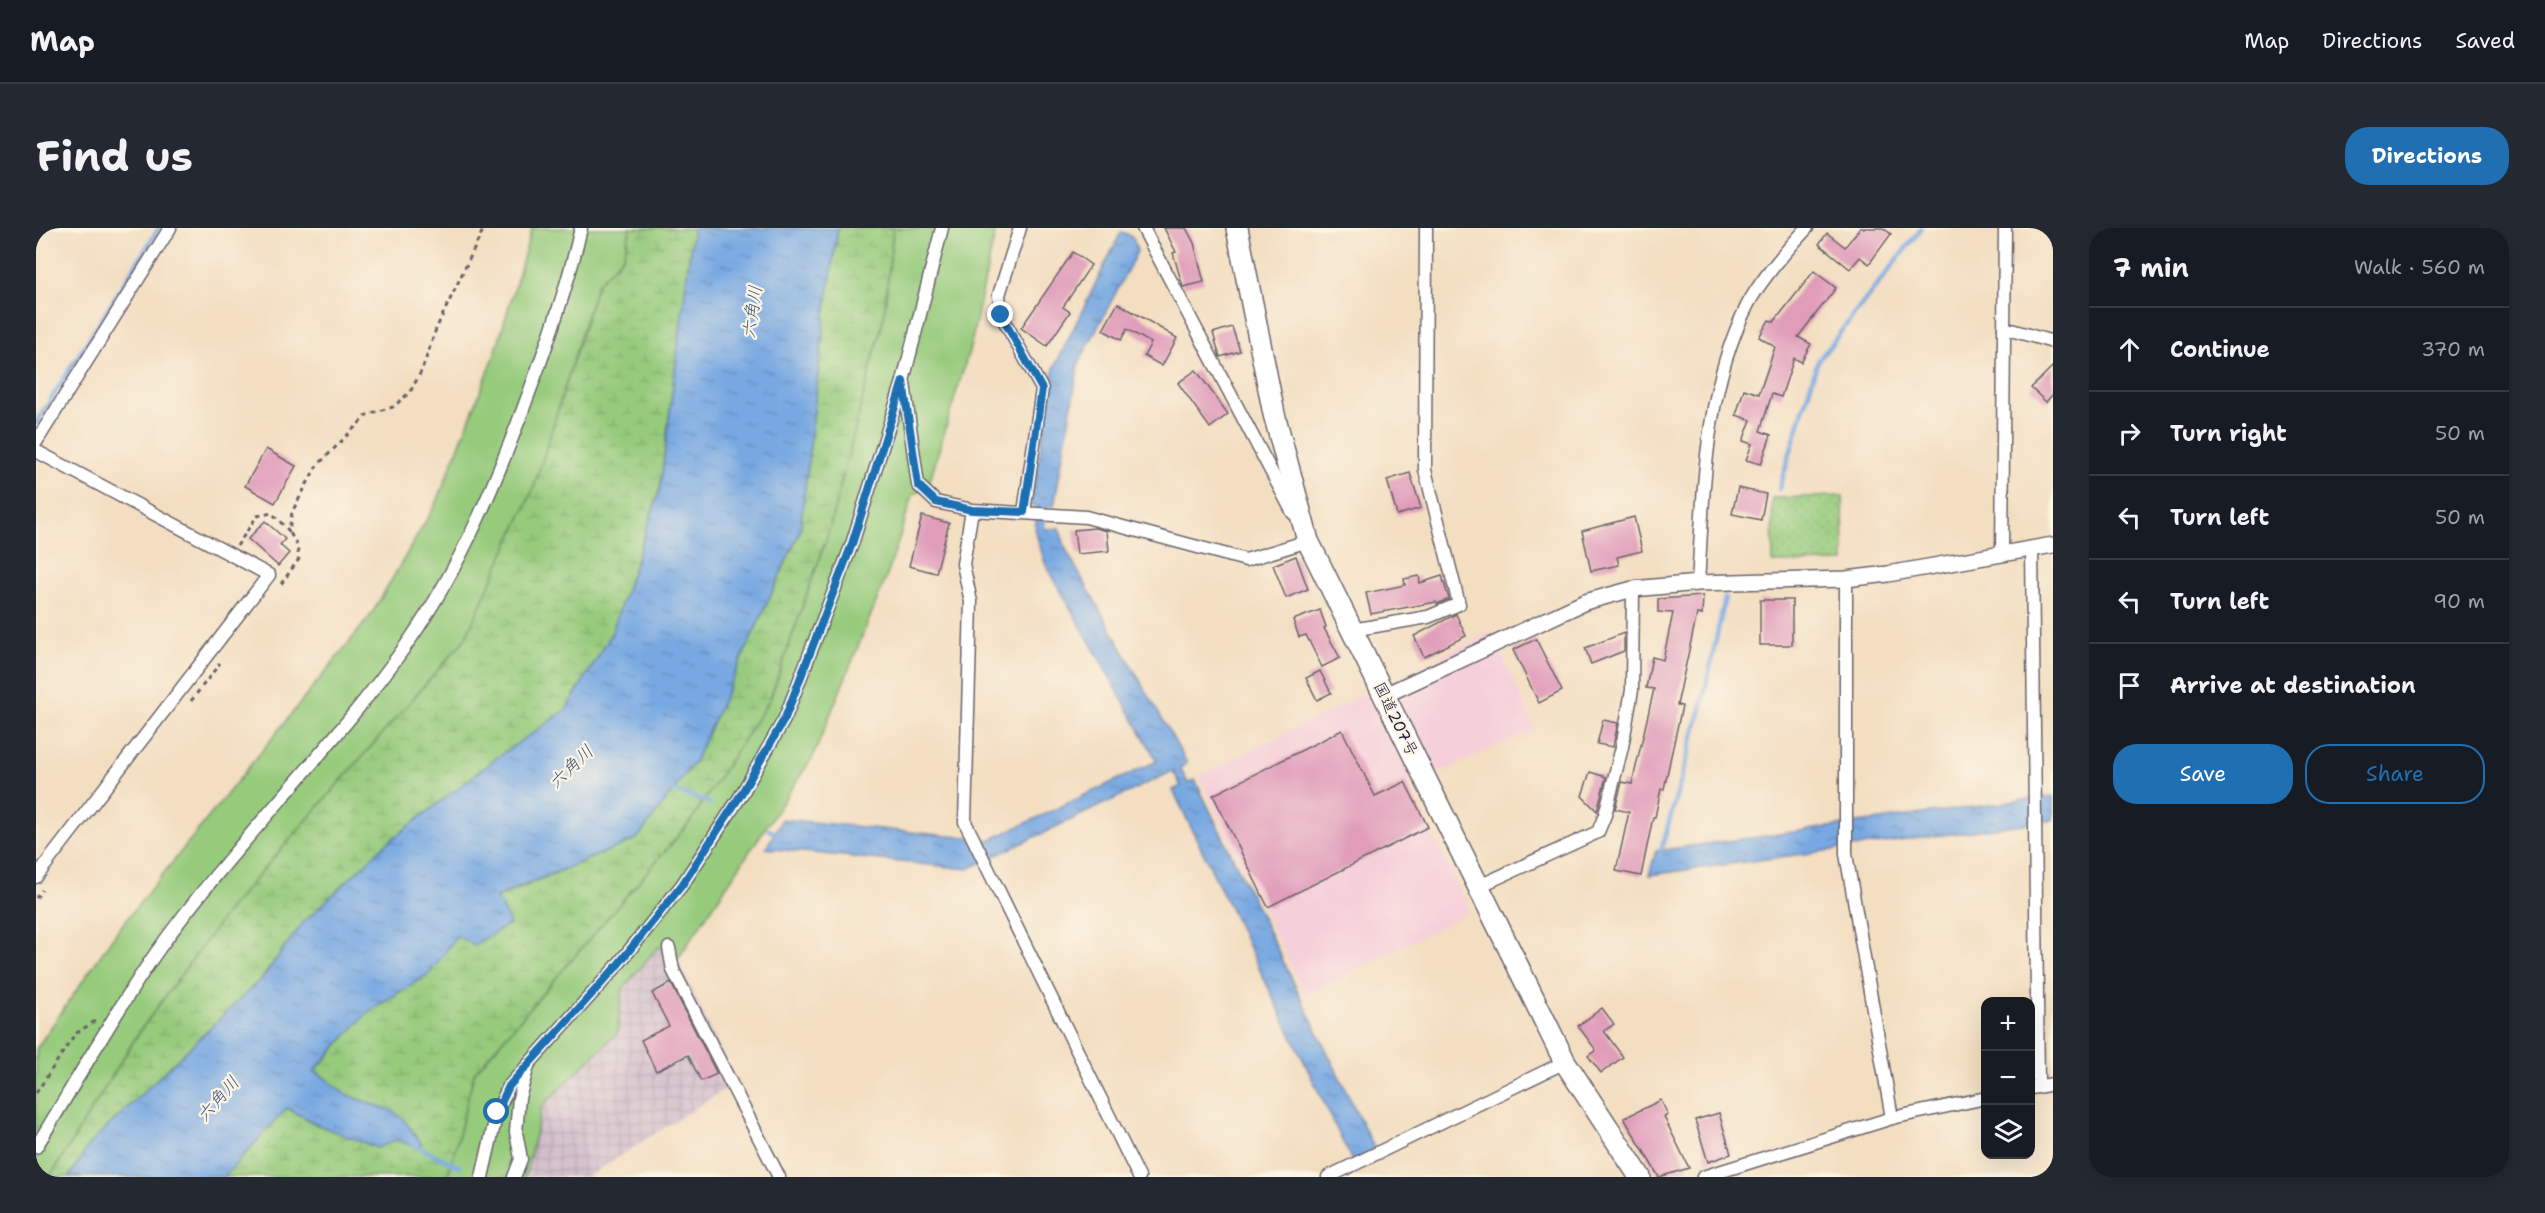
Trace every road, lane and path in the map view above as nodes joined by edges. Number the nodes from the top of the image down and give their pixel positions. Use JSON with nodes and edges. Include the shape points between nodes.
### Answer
{"nodes":[{"id":1,"x":170,"y":228,"type":"edge"},
{"id":2,"x":484,"y":228,"type":"edge"},
{"id":3,"x":581,"y":228,"type":"edge"},
{"id":4,"x":942,"y":228,"type":"edge"},
{"id":5,"x":1020,"y":228,"type":"edge"},
{"id":6,"x":1143,"y":228,"type":"edge"},
{"id":7,"x":1237,"y":228,"type":"edge"},
{"id":8,"x":1426,"y":228,"type":"edge"},
{"id":9,"x":1807,"y":228,"type":"edge"},
{"id":10,"x":2005,"y":228,"type":"edge"},
{"id":11,"x":2004,"y":328,"type":"junction"},
{"id":12,"x":2053,"y":342,"type":"edge"},
{"id":13,"x":903,"y":381,"type":"junction"},
{"id":14,"x":36,"y":442,"type":"edge"},
{"id":15,"x":36,"y":451,"type":"edge"},
{"id":16,"x":972,"y":510,"type":"junction"},
{"id":17,"x":1036,"y":513,"type":"junction"},
{"id":18,"x":1308,"y":541,"type":"junction"},
{"id":19,"x":2053,"y":545,"type":"edge"},
{"id":20,"x":2032,"y":549,"type":"junction"},
{"id":21,"x":2002,"y":554,"type":"junction"},
{"id":22,"x":231,"y":555,"type":"junction"},
{"id":23,"x":1846,"y":579,"type":"junction"},
{"id":24,"x":1698,"y":583,"type":"junction"},
{"id":25,"x":1633,"y":589,"type":"junction"},
{"id":26,"x":1352,"y":630,"type":"junction"},
{"id":27,"x":1385,"y":695,"type":"junction"},
{"id":28,"x":36,"y":877,"type":"edge"},
{"id":29,"x":1477,"y":887,"type":"junction"},
{"id":30,"x":669,"y":948,"type":"dead end"},
{"id":31,"x":101,"y":1017,"type":"dead end"},
{"id":32,"x":2034,"y":1051,"type":"edge"},
{"id":33,"x":530,"y":1062,"type":"junction"},
{"id":34,"x":1564,"y":1062,"type":"junction"},
{"id":35,"x":2053,"y":1084,"type":"edge"},
{"id":36,"x":2035,"y":1087,"type":"edge"},
{"id":37,"x":36,"y":1093,"type":"edge"},
{"id":38,"x":1981,"y":1099,"type":"edge"},
{"id":39,"x":1892,"y":1118,"type":"junction"},
{"id":40,"x":36,"y":1147,"type":"edge"},
{"id":41,"x":482,"y":1177,"type":"edge"},
{"id":42,"x":514,"y":1177,"type":"edge"},
{"id":43,"x":779,"y":1177,"type":"edge"},
{"id":44,"x":1139,"y":1177,"type":"edge"},
{"id":45,"x":1328,"y":1177,"type":"edge"},
{"id":46,"x":1640,"y":1177,"type":"edge"},
{"id":47,"x":1703,"y":1177,"type":"edge"}],
"edges":[{"from":1,"to":14,"type":"street"},
{"from":2,"to":22,"type":"path","via":[[410,392],[393,406],[368,414],[316,467],[292,512],[289,531],[272,513],[257,516]]},
{"from":3,"to":40,"type":"street","via":[[572,267],[520,418],[466,545],[438,597],[407,644],[157,953]]},
{"from":4,"to":13,"type":"street"},
{"from":5,"to":17,"type":"street","via":[[999,295],[1001,315],[1042,389]]},
{"from":6,"to":18,"type":"street"},
{"from":7,"to":18,"type":"highway","name":"国道207号","via":[[1274,414]]},
{"from":8,"to":26,"type":"street","via":[[1425,470],[1459,604],[1428,616]]},
{"from":9,"to":24,"type":"street","via":[[1749,303],[1723,367],[1706,458]]},
{"from":10,"to":11,"type":"street"},
{"from":11,"to":12,"type":"street"},
{"from":11,"to":21,"type":"street"},
{"from":13,"to":16,"type":"street","via":[[918,485],[936,502]]},
{"from":13,"to":33,"type":"street","via":[[852,544],[785,718],[682,885],[616,967]]},
{"from":15,"to":22,"type":"street"},
{"from":16,"to":17,"type":"street"},
{"from":16,"to":44,"type":"street","via":[[963,564],[971,602],[965,822]]},
{"from":17,"to":18,"type":"street","via":[[1086,517],[1246,560]]},
{"from":18,"to":26,"type":"highway","name":"国道207号"},
{"from":19,"to":20,"type":"street"},
{"from":20,"to":21,"type":"street"},
{"from":20,"to":32,"type":"street"},
{"from":21,"to":23,"type":"street"},
{"from":22,"to":28,"type":"street","via":[[269,575]]},
{"from":23,"to":24,"type":"street"},
{"from":23,"to":39,"type":"street","via":[[1846,854]]},
{"from":24,"to":25,"type":"street"},
{"from":25,"to":27,"type":"street","via":[[1585,602]]},
{"from":25,"to":29,"type":"street","via":[[1632,690],[1622,747],[1598,832]]},
{"from":26,"to":27,"type":"highway","name":"国道207号"},
{"from":27,"to":29,"type":"highway","name":"国道207号"},
{"from":29,"to":34,"type":"highway","name":"国道207号"},
{"from":30,"to":43,"type":"street","via":[[674,970]]},
{"from":31,"to":37,"type":"path","via":[[75,1034]]},
{"from":33,"to":41,"type":"street","via":[[509,1086],[497,1112]]},
{"from":33,"to":42,"type":"street","via":[[519,1098],[516,1132],[521,1158]]},
{"from":34,"to":45,"type":"street"},
{"from":34,"to":46,"type":"highway","name":"国道207号"},
{"from":35,"to":36,"type":"street"},
{"from":38,"to":39,"type":"street"},
{"from":39,"to":47,"type":"street"}]}
